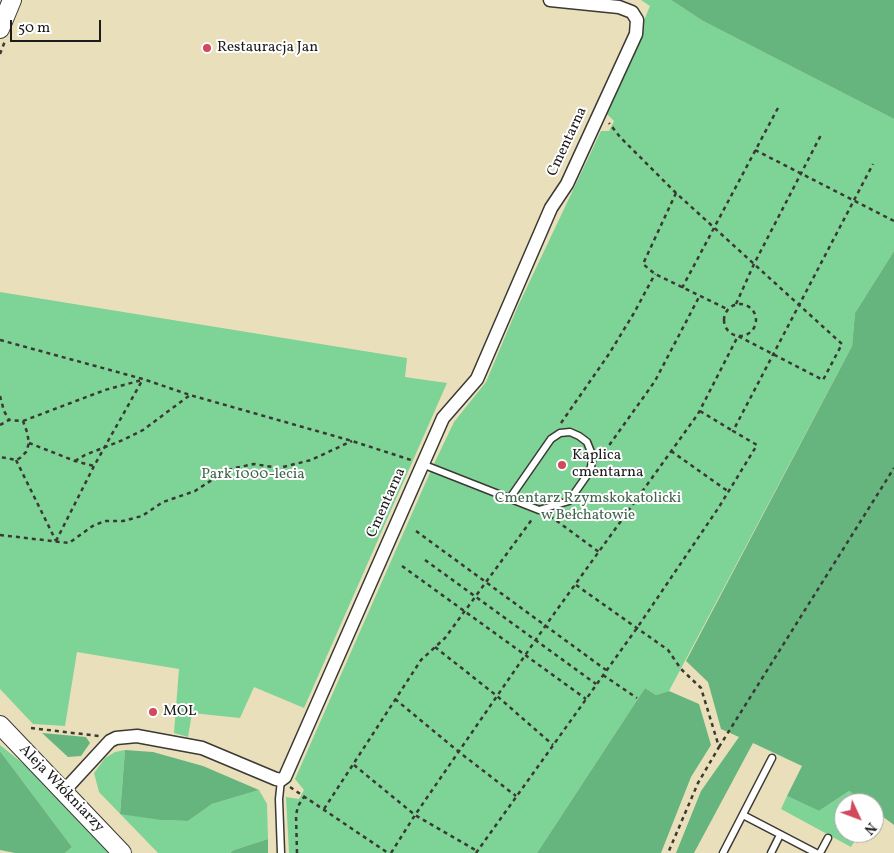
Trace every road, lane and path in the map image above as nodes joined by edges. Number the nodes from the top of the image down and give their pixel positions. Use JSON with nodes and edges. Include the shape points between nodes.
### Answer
{"nodes":[{"id":1,"x":12,"y":0,"type":"edge"},
{"id":2,"x":550,"y":0,"type":"edge"},
{"id":3,"x":0,"y":29,"type":"edge"},
{"id":4,"x":779,"y":106,"type":"dead end"},
{"id":5,"x":599,"y":113,"type":"junction"},
{"id":6,"x":822,"y":133,"type":"dead end"},
{"id":7,"x":755,"y":150,"type":"junction"},
{"id":8,"x":873,"y":164,"type":"dead end"},
{"id":9,"x":802,"y":172,"type":"junction"},
{"id":10,"x":676,"y":194,"type":"junction"},
{"id":11,"x":854,"y":200,"type":"junction"},
{"id":12,"x":894,"y":221,"type":"edge"},
{"id":13,"x":714,"y":228,"type":"junction"},
{"id":14,"x":754,"y":264,"type":"junction"},
{"id":15,"x":655,"y":274,"type":"junction"},
{"id":16,"x":682,"y":288,"type":"junction"},
{"id":17,"x":700,"y":297,"type":"junction"},
{"id":18,"x":736,"y":304,"type":"junction"},
{"id":19,"x":798,"y":305,"type":"junction"},
{"id":20,"x":727,"y":309,"type":"junction"},
{"id":21,"x":738,"y":336,"type":"junction"},
{"id":22,"x":0,"y":340,"type":"edge"},
{"id":23,"x":773,"y":354,"type":"junction"},
{"id":24,"x":143,"y":379,"type":"junction"},
{"id":25,"x":190,"y":395,"type":"junction"},
{"id":26,"x":0,"y":396,"type":"edge"},
{"id":27,"x":700,"y":411,"type":"junction"},
{"id":28,"x":9,"y":420,"type":"junction"},
{"id":29,"x":23,"y":421,"type":"junction"},
{"id":30,"x":0,"y":425,"type":"edge"},
{"id":31,"x":733,"y":431,"type":"junction"},
{"id":32,"x":551,"y":439,"type":"junction"},
{"id":33,"x":352,"y":441,"type":"junction"},
{"id":34,"x":29,"y":443,"type":"junction"},
{"id":35,"x":672,"y":452,"type":"junction"},
{"id":36,"x":0,"y":457,"type":"edge"},
{"id":37,"x":16,"y":460,"type":"junction"},
{"id":38,"x":75,"y":461,"type":"junction"},
{"id":39,"x":422,"y":464,"type":"junction"},
{"id":40,"x":94,"y":466,"type":"junction"},
{"id":41,"x":894,"y":468,"type":"edge"},
{"id":42,"x":590,"y":471,"type":"junction"},
{"id":43,"x":729,"y":492,"type":"junction"},
{"id":44,"x":510,"y":498,"type":"junction"},
{"id":45,"x":539,"y":510,"type":"junction"},
{"id":46,"x":416,"y":531,"type":"dead end"},
{"id":47,"x":0,"y":535,"type":"edge"},
{"id":48,"x":56,"y":541,"type":"junction"},
{"id":49,"x":599,"y":552,"type":"junction"},
{"id":50,"x":425,"y":560,"type":"dead end"},
{"id":51,"x":402,"y":566,"type":"dead end"},
{"id":52,"x":486,"y":582,"type":"junction"},
{"id":53,"x":576,"y":585,"type":"junction"},
{"id":54,"x":475,"y":597,"type":"junction"},
{"id":55,"x":465,"y":610,"type":"junction"},
{"id":56,"x":546,"y":625,"type":"junction"},
{"id":57,"x":637,"y":628,"type":"junction"},
{"id":58,"x":536,"y":640,"type":"junction"},
{"id":59,"x":435,"y":647,"type":"junction"},
{"id":60,"x":525,"y":657,"type":"junction"},
{"id":61,"x":606,"y":671,"type":"junction"},
{"id":62,"x":603,"y":675,"type":"junction"},
{"id":63,"x":596,"y":684,"type":"junction"},
{"id":64,"x":497,"y":696,"type":"junction"},
{"id":65,"x":636,"y":698,"type":"dead end"},
{"id":66,"x":395,"y":699,"type":"junction"},
{"id":67,"x":586,"y":699,"type":"junction"},
{"id":68,"x":0,"y":725,"type":"edge"},
{"id":69,"x":31,"y":728,"type":"dead end"},
{"id":70,"x":116,"y":738,"type":"junction"},
{"id":71,"x":553,"y":745,"type":"junction"},
{"id":72,"x":719,"y":747,"type":"junction"},
{"id":73,"x":459,"y":752,"type":"junction"},
{"id":74,"x":772,"y":758,"type":"dead end"},
{"id":75,"x":354,"y":764,"type":"junction"},
{"id":76,"x":281,"y":780,"type":"junction"},
{"id":77,"x":63,"y":792,"type":"junction"},
{"id":78,"x":304,"y":796,"type":"junction"},
{"id":79,"x":516,"y":796,"type":"junction"},
{"id":80,"x":324,"y":809,"type":"junction"},
{"id":81,"x":415,"y":815,"type":"junction"},
{"id":82,"x":743,"y":815,"type":"junction"},
{"id":83,"x":780,"y":835,"type":"junction"},
{"id":84,"x":828,"y":838,"type":"dead end"},
{"id":85,"x":476,"y":852,"type":"edge"},
{"id":86,"x":122,"y":853,"type":"edge"},
{"id":87,"x":281,"y":853,"type":"edge"},
{"id":88,"x":297,"y":853,"type":"edge"},
{"id":89,"x":390,"y":853,"type":"edge"},
{"id":90,"x":668,"y":853,"type":"edge"},
{"id":91,"x":723,"y":853,"type":"edge"},
{"id":92,"x":771,"y":853,"type":"edge"},
{"id":93,"x":816,"y":853,"type":"edge"},
{"id":94,"x":820,"y":853,"type":"edge"}],
"edges":[{"from":1,"to":3,"type":"main road"},
{"from":2,"to":5,"type":"street","name":"Cmentarna","via":[[619,7],[632,12],[636,20],[636,34]]},
{"from":4,"to":7,"type":"path"},
{"from":5,"to":10,"type":"path"},
{"from":5,"to":39,"type":"street","name":"Cmentarna","via":[[567,184],[551,208],[477,378],[443,418]]},
{"from":6,"to":9,"type":"path"},
{"from":7,"to":9,"type":"path"},
{"from":7,"to":13,"type":"path"},
{"from":8,"to":11,"type":"path"},
{"from":9,"to":11,"type":"path"},
{"from":9,"to":14,"type":"path"},
{"from":10,"to":13,"type":"path"},
{"from":10,"to":15,"type":"path","via":[[642,264]]},
{"from":11,"to":12,"type":"path"},
{"from":11,"to":19,"type":"path"},
{"from":13,"to":14,"type":"path"},
{"from":13,"to":16,"type":"path"},
{"from":14,"to":18,"type":"path"},
{"from":14,"to":19,"type":"path"},
{"from":15,"to":16,"type":"path"},
{"from":15,"to":32,"type":"path","via":[[609,354]]},
{"from":16,"to":17,"type":"path"},
{"from":17,"to":20,"type":"path"},
{"from":17,"to":42,"type":"path","via":[[655,381]]},
{"from":18,"to":20,"type":"path"},
{"from":18,"to":21,"type":"path","via":[[752,309],[756,320],[749,334]]},
{"from":19,"to":23,"type":"path"},
{"from":19,"to":23,"type":"path","via":[[842,344],[823,380]]},
{"from":20,"to":21,"type":"path","via":[[723,319],[725,328]]},
{"from":21,"to":23,"type":"path"},
{"from":21,"to":27,"type":"path"},
{"from":22,"to":24,"type":"path"},
{"from":23,"to":31,"type":"path"},
{"from":24,"to":25,"type":"path"},
{"from":24,"to":29,"type":"path"},
{"from":24,"to":40,"type":"path"},
{"from":25,"to":33,"type":"path"},
{"from":25,"to":38,"type":"path","via":[[143,430]]},
{"from":26,"to":28,"type":"path"},
{"from":27,"to":31,"type":"path"},
{"from":27,"to":35,"type":"path"},
{"from":28,"to":29,"type":"path"},
{"from":28,"to":30,"type":"path"},
{"from":29,"to":34,"type":"path"},
{"from":31,"to":43,"type":"path","via":[[757,445]]},
{"from":32,"to":42,"type":"lane","via":[[560,433],[570,432],[587,442],[591,452]]},
{"from":32,"to":44,"type":"lane"},
{"from":33,"to":39,"type":"path"},
{"from":33,"to":48,"type":"path","via":[[310,460],[287,466],[278,468],[254,464],[235,468],[195,491],[163,502],[142,516],[102,522],[69,543]]},
{"from":34,"to":37,"type":"path","via":[[26,452]]},
{"from":34,"to":38,"type":"path"},
{"from":35,"to":43,"type":"path"},
{"from":35,"to":49,"type":"path"},
{"from":36,"to":37,"type":"path"},
{"from":37,"to":48,"type":"path"},
{"from":38,"to":40,"type":"path"},
{"from":39,"to":44,"type":"lane"},
{"from":39,"to":76,"type":"street","name":"Cmentarna"},
{"from":40,"to":48,"type":"path"},
{"from":41,"to":72,"type":"path"},
{"from":42,"to":45,"type":"lane","via":[[569,501]]},
{"from":43,"to":57,"type":"path"},
{"from":44,"to":45,"type":"lane"},
{"from":45,"to":49,"type":"path"},
{"from":45,"to":52,"type":"path"},
{"from":46,"to":52,"type":"path"},
{"from":47,"to":48,"type":"path"},
{"from":49,"to":53,"type":"path"},
{"from":50,"to":54,"type":"path"},
{"from":51,"to":55,"type":"path"},
{"from":52,"to":54,"type":"path"},
{"from":52,"to":56,"type":"path"},
{"from":53,"to":56,"type":"path"},
{"from":53,"to":57,"type":"path"},
{"from":54,"to":55,"type":"path"},
{"from":54,"to":58,"type":"path"},
{"from":55,"to":59,"type":"path"},
{"from":55,"to":60,"type":"path"},
{"from":56,"to":58,"type":"path"},
{"from":56,"to":61,"type":"path"},
{"from":57,"to":61,"type":"path"},
{"from":57,"to":72,"type":"path","via":[[668,650],[681,669],[701,688]]},
{"from":58,"to":60,"type":"path"},
{"from":58,"to":63,"type":"path"},
{"from":59,"to":64,"type":"path"},
{"from":59,"to":66,"type":"path"},
{"from":60,"to":64,"type":"path"},
{"from":60,"to":67,"type":"path"},
{"from":61,"to":62,"type":"path"},
{"from":62,"to":63,"type":"path"},
{"from":62,"to":65,"type":"path"},
{"from":63,"to":67,"type":"path"},
{"from":64,"to":71,"type":"path"},
{"from":64,"to":73,"type":"path"},
{"from":66,"to":73,"type":"path"},
{"from":66,"to":75,"type":"path"},
{"from":67,"to":71,"type":"path"},
{"from":68,"to":77,"type":"main road","name":"Aleja Włókniarzy"},
{"from":69,"to":70,"type":"path"},
{"from":70,"to":76,"type":"street","via":[[137,736],[202,748]]},
{"from":70,"to":77,"type":"street"},
{"from":71,"to":79,"type":"path"},
{"from":72,"to":90,"type":"path","via":[[698,783]]},
{"from":73,"to":79,"type":"path"},
{"from":73,"to":81,"type":"path"},
{"from":74,"to":82,"type":"lane"},
{"from":75,"to":80,"type":"path"},
{"from":75,"to":81,"type":"path"},
{"from":76,"to":78,"type":"path"},
{"from":76,"to":87,"type":"lane"},
{"from":77,"to":86,"type":"main road","name":"Aleja Włókniarzy"},
{"from":78,"to":80,"type":"path"},
{"from":78,"to":88,"type":"path","via":[[296,815]]},
{"from":79,"to":85,"type":"path"},
{"from":80,"to":89,"type":"path"},
{"from":81,"to":85,"type":"path"},
{"from":81,"to":89,"type":"path"},
{"from":82,"to":83,"type":"lane"},
{"from":82,"to":91,"type":"lane"},
{"from":83,"to":92,"type":"lane"},
{"from":83,"to":93,"type":"lane"},
{"from":84,"to":94,"type":"lane"}]}
